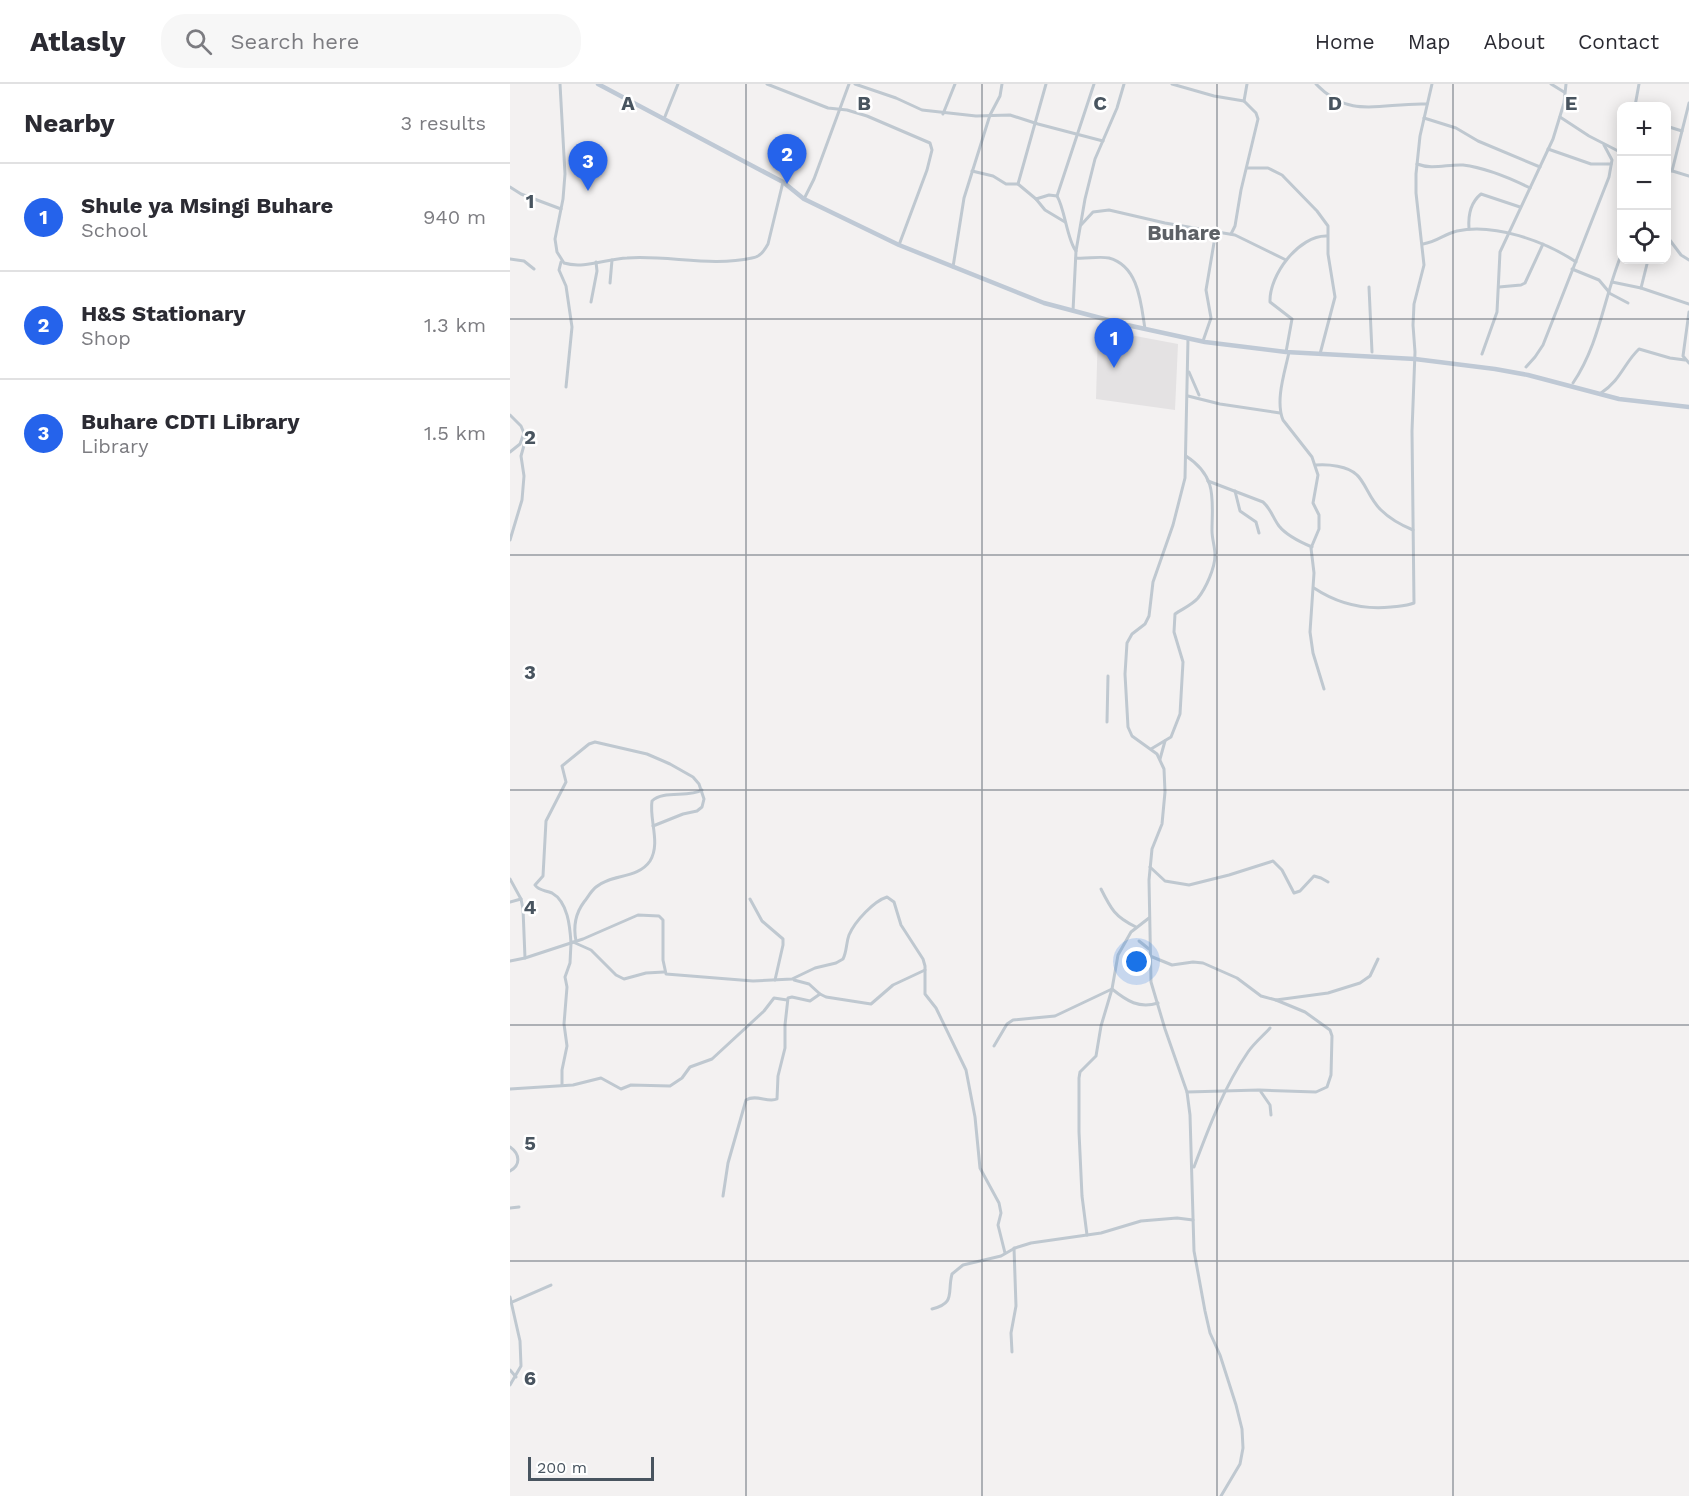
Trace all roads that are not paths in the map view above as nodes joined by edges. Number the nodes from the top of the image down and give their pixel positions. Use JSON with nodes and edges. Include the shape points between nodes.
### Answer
{"nodes":[{"id":1,"x":560,"y":84,"type":"edge"},
{"id":2,"x":598,"y":84,"type":"edge"},
{"id":3,"x":678,"y":84,"type":"edge"},
{"id":4,"x":767,"y":84,"type":"edge"},
{"id":5,"x":849,"y":84,"type":"edge"},
{"id":6,"x":855,"y":84,"type":"edge"},
{"id":7,"x":955,"y":84,"type":"edge"},
{"id":8,"x":1002,"y":84,"type":"edge"},
{"id":9,"x":1046,"y":84,"type":"edge"},
{"id":10,"x":1094,"y":84,"type":"edge"},
{"id":11,"x":1124,"y":84,"type":"edge"},
{"id":12,"x":1172,"y":84,"type":"edge"},
{"id":13,"x":1248,"y":84,"type":"edge"},
{"id":14,"x":1316,"y":84,"type":"edge"},
{"id":15,"x":1432,"y":84,"type":"edge"},
{"id":16,"x":1551,"y":84,"type":"edge"},
{"id":17,"x":1566,"y":84,"type":"edge"},
{"id":18,"x":1639,"y":84,"type":"edge"},
{"id":19,"x":1564,"y":92,"type":"junction"},
{"id":20,"x":1244,"y":101,"type":"junction"},
{"id":21,"x":1636,"y":102,"type":"edge"},
{"id":22,"x":1689,"y":103,"type":"edge"},
{"id":23,"x":1427,"y":104,"type":"junction"},
{"id":24,"x":839,"y":109,"type":"junction"},
{"id":25,"x":943,"y":114,"type":"junction"},
{"id":26,"x":990,"y":115,"type":"junction"},
{"id":27,"x":1560,"y":117,"type":"junction"},
{"id":28,"x":1424,"y":118,"type":"junction"},
{"id":29,"x":664,"y":120,"type":"junction"},
{"id":30,"x":1034,"y":123,"type":"junction"},
{"id":31,"x":1671,"y":128,"type":"edge"},
{"id":32,"x":1689,"y":128,"type":"edge"},
{"id":33,"x":1683,"y":130,"type":"junction"},
{"id":34,"x":1078,"y":135,"type":"junction"},
{"id":35,"x":1103,"y":141,"type":"junction"},
{"id":36,"x":1604,"y":145,"type":"junction"},
{"id":37,"x":1548,"y":149,"type":"junction"},
{"id":38,"x":1617,"y":151,"type":"edge"},
{"id":39,"x":1417,"y":164,"type":"junction"},
{"id":40,"x":1611,"y":164,"type":"junction"},
{"id":41,"x":1540,"y":167,"type":"junction"},
{"id":42,"x":1247,"y":168,"type":"junction"},
{"id":43,"x":972,"y":171,"type":"junction"},
{"id":44,"x":1672,"y":171,"type":"joint"},
{"id":45,"x":1689,"y":176,"type":"edge"},
{"id":46,"x":783,"y":182,"type":"junction"},
{"id":47,"x":1018,"y":184,"type":"junction"},
{"id":48,"x":510,"y":187,"type":"edge"},
{"id":49,"x":1530,"y":188,"type":"junction"},
{"id":50,"x":1057,"y":196,"type":"junction"},
{"id":51,"x":804,"y":199,"type":"junction"},
{"id":52,"x":1036,"y":199,"type":"junction"},
{"id":53,"x":1520,"y":207,"type":"junction"},
{"id":54,"x":561,"y":209,"type":"junction"},
{"id":55,"x":1065,"y":222,"type":"junction"},
{"id":56,"x":1080,"y":226,"type":"junction"},
{"id":57,"x":1469,"y":229,"type":"junction"},
{"id":58,"x":1216,"y":231,"type":"junction"},
{"id":59,"x":1231,"y":234,"type":"junction"},
{"id":60,"x":1508,"y":234,"type":"junction"},
{"id":61,"x":1327,"y":236,"type":"junction"},
{"id":62,"x":1671,"y":242,"type":"edge"},
{"id":63,"x":1423,"y":244,"type":"junction"},
{"id":64,"x":1543,"y":244,"type":"junction"},
{"id":65,"x":898,"y":245,"type":"junction"},
{"id":66,"x":1076,"y":251,"type":"junction"},
{"id":67,"x":1076,"y":258,"type":"junction"},
{"id":68,"x":510,"y":260,"type":"edge"},
{"id":69,"x":612,"y":260,"type":"junction"},
{"id":70,"x":1286,"y":260,"type":"junction"},
{"id":71,"x":1689,"y":260,"type":"edge"},
{"id":72,"x":561,"y":262,"type":"junction"},
{"id":73,"x":596,"y":262,"type":"junction"},
{"id":74,"x":1576,"y":262,"type":"junction"},
{"id":75,"x":1618,"y":264,"type":"edge"},
{"id":76,"x":1647,"y":264,"type":"edge"},
{"id":77,"x":953,"y":268,"type":"junction"},
{"id":78,"x":534,"y":269,"type":"dead end"},
{"id":79,"x":1572,"y":270,"type":"junction"},
{"id":80,"x":1599,"y":280,"type":"junction"},
{"id":81,"x":1612,"y":281,"type":"junction"},
{"id":82,"x":610,"y":284,"type":"dead end"},
{"id":83,"x":1369,"y":287,"type":"dead end"},
{"id":84,"x":1499,"y":287,"type":"junction"},
{"id":85,"x":1641,"y":288,"type":"junction"},
{"id":86,"x":1609,"y":293,"type":"junction"},
{"id":87,"x":591,"y":302,"type":"dead end"},
{"id":88,"x":1628,"y":303,"type":"dead end"},
{"id":89,"x":1689,"y":304,"type":"edge"},
{"id":90,"x":1073,"y":311,"type":"junction"},
{"id":91,"x":1689,"y":312,"type":"edge"},
{"id":92,"x":1145,"y":329,"type":"junction"},
{"id":93,"x":1188,"y":339,"type":"junction"},
{"id":94,"x":1203,"y":342,"type":"junction"},
{"id":95,"x":1288,"y":352,"type":"junction"},
{"id":96,"x":1372,"y":352,"type":"dead end"},
{"id":97,"x":1320,"y":354,"type":"junction"},
{"id":98,"x":1482,"y":354,"type":"dead end"},
{"id":99,"x":1415,"y":359,"type":"junction"},
{"id":100,"x":1684,"y":360,"type":"junction"},
{"id":101,"x":1689,"y":363,"type":"edge"},
{"id":102,"x":1187,"y":367,"type":"junction"},
{"id":103,"x":1526,"y":367,"type":"dead end"},
{"id":104,"x":1573,"y":382,"type":"dead end"},
{"id":105,"x":566,"y":387,"type":"dead end"},
{"id":106,"x":1199,"y":394,"type":"dead end"},
{"id":107,"x":1599,"y":394,"type":"junction"},
{"id":108,"x":1188,"y":396,"type":"junction"},
{"id":109,"x":1689,"y":407,"type":"edge"},
{"id":110,"x":1280,"y":413,"type":"junction"},
{"id":111,"x":510,"y":415,"type":"edge"},
{"id":112,"x":524,"y":431,"type":"junction"},
{"id":113,"x":510,"y":452,"type":"edge"},
{"id":114,"x":1186,"y":456,"type":"junction"},
{"id":115,"x":1316,"y":465,"type":"junction"},
{"id":116,"x":1208,"y":480,"type":"junction"},
{"id":117,"x":1234,"y":489,"type":"junction"},
{"id":118,"x":516,"y":522,"type":"junction"},
{"id":119,"x":510,"y":526,"type":"edge"},
{"id":120,"x":1413,"y":530,"type":"junction"},
{"id":121,"x":1259,"y":533,"type":"dead end"},
{"id":122,"x":510,"y":540,"type":"edge"},
{"id":123,"x":1312,"y":547,"type":"junction"},
{"id":124,"x":1314,"y":588,"type":"junction"},
{"id":125,"x":1108,"y":676,"type":"dead end"},
{"id":126,"x":1324,"y":689,"type":"dead end"},
{"id":127,"x":1107,"y":722,"type":"dead end"},
{"id":128,"x":1166,"y":741,"type":"junction"},
{"id":129,"x":1151,"y":749,"type":"junction"},
{"id":130,"x":1160,"y":759,"type":"junction"},
{"id":131,"x":702,"y":790,"type":"junction"},
{"id":132,"x":653,"y":826,"type":"junction"},
{"id":133,"x":1150,"y":867,"type":"junction"},
{"id":134,"x":510,"y":879,"type":"edge"},
{"id":135,"x":1328,"y":882,"type":"dead end"},
{"id":136,"x":1101,"y":889,"type":"dead end"},
{"id":137,"x":521,"y":899,"type":"junction"},
{"id":138,"x":750,"y":899,"type":"dead end"},
{"id":139,"x":510,"y":902,"type":"edge"},
{"id":140,"x":1149,"y":918,"type":"junction"},
{"id":141,"x":1136,"y":927,"type":"junction"},
{"id":142,"x":1139,"y":941,"type":"dead end"},
{"id":143,"x":573,"y":942,"type":"junction"},
{"id":144,"x":1149,"y":949,"type":"junction"},
{"id":145,"x":1150,"y":956,"type":"junction"},
{"id":146,"x":525,"y":958,"type":"junction"},
{"id":147,"x":1378,"y":959,"type":"dead end"},
{"id":148,"x":510,"y":961,"type":"edge"},
{"id":149,"x":925,"y":970,"type":"junction"},
{"id":150,"x":664,"y":972,"type":"junction"},
{"id":151,"x":792,"y":979,"type":"junction"},
{"id":152,"x":775,"y":980,"type":"junction"},
{"id":153,"x":1112,"y":989,"type":"junction"},
{"id":154,"x":820,"y":994,"type":"junction"},
{"id":155,"x":787,"y":1000,"type":"junction"},
{"id":156,"x":1276,"y":1000,"type":"junction"},
{"id":157,"x":1158,"y":1003,"type":"junction"},
{"id":158,"x":1270,"y":1028,"type":"dead end"},
{"id":159,"x":994,"y":1046,"type":"dead end"},
{"id":160,"x":562,"y":1085,"type":"junction"},
{"id":161,"x":510,"y":1089,"type":"edge"},
{"id":162,"x":1259,"y":1090,"type":"junction"},
{"id":163,"x":1186,"y":1092,"type":"junction"},
{"id":164,"x":1225,"y":1092,"type":"junction"},
{"id":165,"x":1271,"y":1115,"type":"dead end"},
{"id":166,"x":510,"y":1147,"type":"edge"},
{"id":167,"x":510,"y":1171,"type":"edge"},
{"id":168,"x":1192,"y":1171,"type":"junction"},
{"id":169,"x":723,"y":1196,"type":"dead end"},
{"id":170,"x":519,"y":1207,"type":"dead end"},
{"id":171,"x":510,"y":1208,"type":"edge"},
{"id":172,"x":1194,"y":1221,"type":"junction"},
{"id":173,"x":1087,"y":1235,"type":"junction"},
{"id":174,"x":1014,"y":1248,"type":"junction"},
{"id":175,"x":1005,"y":1253,"type":"junction"},
{"id":176,"x":551,"y":1285,"type":"dead end"},
{"id":177,"x":510,"y":1297,"type":"edge"},
{"id":178,"x":512,"y":1303,"type":"edge"},
{"id":179,"x":932,"y":1309,"type":"dead end"},
{"id":180,"x":1012,"y":1352,"type":"dead end"},
{"id":181,"x":510,"y":1371,"type":"edge"},
{"id":182,"x":516,"y":1377,"type":"junction"},
{"id":183,"x":510,"y":1386,"type":"edge"},
{"id":184,"x":1221,"y":1496,"type":"edge"}],
"edges":[{"from":1,"to":54,"type":"street","via":[[565,156]]},
{"from":2,"to":29,"type":"main road"},
{"from":3,"to":29,"type":"street"},
{"from":4,"to":24,"type":"street"},
{"from":5,"to":24,"type":"street"},
{"from":6,"to":25,"type":"street","via":[[916,109]]},
{"from":7,"to":25,"type":"street"},
{"from":8,"to":26,"type":"street"},
{"from":9,"to":30,"type":"street"},
{"from":10,"to":34,"type":"street"},
{"from":11,"to":35,"type":"street"},
{"from":12,"to":20,"type":"street"},
{"from":13,"to":20,"type":"street"},
{"from":14,"to":23,"type":"street","via":[[1350,106]]},
{"from":15,"to":23,"type":"street"},
{"from":16,"to":19,"type":"street"},
{"from":17,"to":19,"type":"street"},
{"from":18,"to":21,"type":"street"},
{"from":19,"to":27,"type":"street"},
{"from":20,"to":42,"type":"street","via":[[1258,119]]},
{"from":22,"to":33,"type":"street"},
{"from":23,"to":28,"type":"street"},
{"from":24,"to":51,"type":"street"},
{"from":24,"to":65,"type":"street","via":[[867,116],[932,146],[927,170]]},
{"from":25,"to":26,"type":"street"},
{"from":26,"to":30,"type":"street","via":[[1006,114]]},
{"from":26,"to":43,"type":"street"},
{"from":27,"to":36,"type":"street"},
{"from":27,"to":37,"type":"street"},
{"from":28,"to":39,"type":"street"},
{"from":28,"to":41,"type":"street","via":[[1456,128]]},
{"from":29,"to":46,"type":"main road"},
{"from":30,"to":34,"type":"street"},
{"from":30,"to":47,"type":"street"},
{"from":31,"to":33,"type":"street"},
{"from":32,"to":33,"type":"street"},
{"from":33,"to":44,"type":"street"},
{"from":34,"to":35,"type":"street"},
{"from":34,"to":50,"type":"street"},
{"from":35,"to":56,"type":"street","via":[[1093,165]]},
{"from":36,"to":38,"type":"street"},
{"from":36,"to":40,"type":"street"},
{"from":37,"to":40,"type":"street","via":[[1591,164]]},
{"from":37,"to":41,"type":"street"},
{"from":39,"to":49,"type":"street","via":[[1475,167]]},
{"from":39,"to":63,"type":"street","via":[[1416,193]]},
{"from":40,"to":74,"type":"street","via":[[1610,177]]},
{"from":41,"to":49,"type":"street"},
{"from":42,"to":59,"type":"street"},
{"from":42,"to":61,"type":"street","via":[[1268,168],[1282,175],[1324,219]]},
{"from":43,"to":47,"type":"street","via":[[1003,183]]},
{"from":43,"to":77,"type":"street"},
{"from":44,"to":45,"type":"street"},
{"from":46,"to":51,"type":"main road"},
{"from":46,"to":69,"type":"street","via":[[768,244],[757,257]]},
{"from":47,"to":52,"type":"street"},
{"from":48,"to":54,"type":"street"},
{"from":49,"to":53,"type":"street"},
{"from":50,"to":52,"type":"street"},
{"from":50,"to":55,"type":"street"},
{"from":51,"to":65,"type":"main road"},
{"from":52,"to":55,"type":"street","via":[[1045,210]]},
{"from":53,"to":57,"type":"street","via":[[1481,194],[1470,212]]},
{"from":53,"to":60,"type":"street"},
{"from":54,"to":72,"type":"street","via":[[555,247]]},
{"from":55,"to":66,"type":"street"},
{"from":56,"to":58,"type":"street","via":[[1090,214],[1104,209]]},
{"from":56,"to":66,"type":"street"},
{"from":57,"to":60,"type":"street"},
{"from":57,"to":63,"type":"street"},
{"from":58,"to":59,"type":"street"},
{"from":58,"to":94,"type":"street","via":[[1206,292],[1211,318]]},
{"from":59,"to":70,"type":"street"},
{"from":60,"to":64,"type":"street"},
{"from":60,"to":84,"type":"street","via":[[1500,252]]},
{"from":61,"to":70,"type":"street","via":[[1311,238]]},
{"from":61,"to":97,"type":"street","via":[[1335,297]]},
{"from":62,"to":71,"type":"street"},
{"from":63,"to":99,"type":"street","via":[[1424,265],[1413,314]]},
{"from":64,"to":74,"type":"street"},
{"from":64,"to":84,"type":"street","via":[[1525,283]]},
{"from":65,"to":77,"type":"main road"},
{"from":66,"to":67,"type":"street"},
{"from":67,"to":90,"type":"street"},
{"from":67,"to":92,"type":"street","via":[[1109,258],[1128,271],[1139,294]]},
{"from":68,"to":78,"type":"street","via":[[524,261]]},
{"from":69,"to":73,"type":"street"},
{"from":69,"to":82,"type":"street"},
{"from":70,"to":95,"type":"street","via":[[1270,298],[1292,320]]},
{"from":72,"to":73,"type":"street"},
{"from":72,"to":105,"type":"street","via":[[559,270],[566,286],[572,327]]},
{"from":73,"to":87,"type":"street"},
{"from":74,"to":79,"type":"street"},
{"from":75,"to":81,"type":"street"},
{"from":76,"to":85,"type":"street"},
{"from":77,"to":90,"type":"main road"},
{"from":79,"to":80,"type":"street"},
{"from":79,"to":103,"type":"street","via":[[1543,345]]},
{"from":80,"to":81,"type":"street"},
{"from":80,"to":86,"type":"street"},
{"from":81,"to":85,"type":"street"},
{"from":81,"to":86,"type":"street"},
{"from":83,"to":96,"type":"street"},
{"from":84,"to":98,"type":"street","via":[[1497,312]]},
{"from":85,"to":89,"type":"street"},
{"from":86,"to":88,"type":"street"},
{"from":86,"to":104,"type":"street","via":[[1592,348]]},
{"from":90,"to":92,"type":"main road"},
{"from":91,"to":100,"type":"street"},
{"from":92,"to":93,"type":"main road"},
{"from":93,"to":94,"type":"main road"},
{"from":93,"to":102,"type":"street"},
{"from":94,"to":95,"type":"main road"},
{"from":95,"to":97,"type":"main road"},
{"from":95,"to":110,"type":"street"},
{"from":97,"to":99,"type":"main road"},
{"from":99,"to":107,"type":"main road","via":[[1514,372]]},
{"from":99,"to":120,"type":"street"},
{"from":100,"to":101,"type":"street"},
{"from":100,"to":107,"type":"street","via":[[1639,349],[1622,374]]},
{"from":102,"to":106,"type":"street"},
{"from":102,"to":108,"type":"street"},
{"from":107,"to":109,"type":"main road"},
{"from":108,"to":110,"type":"street"},
{"from":108,"to":114,"type":"street"},
{"from":110,"to":115,"type":"street"},
{"from":111,"to":112,"type":"street"},
{"from":112,"to":113,"type":"street","via":[[520,444]]},
{"from":112,"to":118,"type":"street","via":[[524,488]]},
{"from":114,"to":116,"type":"street"},
{"from":114,"to":129,"type":"street","via":[[1182,493],[1155,575],[1149,616],[1127,643],[1128,727],[1132,736]]},
{"from":115,"to":120,"type":"street","via":[[1355,473],[1380,510]]},
{"from":115,"to":123,"type":"street","via":[[1313,503],[1319,529]]},
{"from":116,"to":117,"type":"street"},
{"from":116,"to":128,"type":"street","via":[[1214,501],[1215,556],[1199,597],[1173,619],[1182,655],[1182,691],[1177,726]]},
{"from":117,"to":121,"type":"street","via":[[1240,511],[1256,522]]},
{"from":117,"to":123,"type":"street","via":[[1263,502],[1283,530]]},
{"from":118,"to":119,"type":"street"},
{"from":118,"to":122,"type":"street"},
{"from":120,"to":124,"type":"street","via":[[1412,604],[1366,608],[1337,601]]},
{"from":123,"to":124,"type":"street"},
{"from":124,"to":126,"type":"street","via":[[1311,643]]},
{"from":125,"to":127,"type":"street"},
{"from":128,"to":129,"type":"street"},
{"from":128,"to":130,"type":"street"},
{"from":129,"to":130,"type":"street"},
{"from":130,"to":133,"type":"street","via":[[1165,782],[1163,817]]},
{"from":131,"to":132,"type":"street","via":[[704,804],[697,812]]},
{"from":131,"to":132,"type":"street","via":[[655,798],[651,804]]},
{"from":131,"to":143,"type":"street","via":[[693,777],[670,764],[647,754],[596,742],[562,766],[566,782],[546,821],[543,876],[535,885],[559,899]]},
{"from":132,"to":143,"type":"street","via":[[655,839],[649,862],[630,875],[597,886],[579,908]]},
{"from":133,"to":135,"type":"street","via":[[1165,881],[1189,885],[1273,861],[1294,893],[1314,876]]},
{"from":133,"to":140,"type":"street"},
{"from":134,"to":137,"type":"street"},
{"from":136,"to":141,"type":"street","via":[[1116,915]]},
{"from":137,"to":139,"type":"street"},
{"from":137,"to":146,"type":"street"},
{"from":138,"to":152,"type":"street","via":[[762,921],[783,939]]},
{"from":140,"to":141,"type":"street"},
{"from":140,"to":144,"type":"street"},
{"from":141,"to":153,"type":"street","via":[[1118,955]]},
{"from":142,"to":144,"type":"street"},
{"from":143,"to":146,"type":"street"},
{"from":143,"to":150,"type":"street","via":[[591,950],[624,979]]},
{"from":143,"to":150,"type":"street","via":[[638,915],[659,916],[663,923]]},
{"from":143,"to":160,"type":"street","via":[[565,977],[567,1046]]},
{"from":144,"to":145,"type":"street"},
{"from":145,"to":156,"type":"street","via":[[1172,964],[1203,963],[1237,978],[1261,996]]},
{"from":145,"to":157,"type":"street","via":[[1151,982]]},
{"from":146,"to":148,"type":"street"},
{"from":147,"to":156,"type":"street","via":[[1370,976],[1360,983],[1328,993]]},
{"from":149,"to":151,"type":"street","via":[[921,955],[900,923],[895,905],[886,897],[854,926],[843,959]]},
{"from":149,"to":154,"type":"street","via":[[893,985],[871,1004]]},
{"from":149,"to":175,"type":"street","via":[[925,994],[968,1075],[980,1168],[999,1203],[998,1225]]},
{"from":150,"to":152,"type":"street"},
{"from":151,"to":152,"type":"street"},
{"from":151,"to":154,"type":"street","via":[[809,984]]},
{"from":153,"to":157,"type":"street","via":[[1132,1003]]},
{"from":153,"to":159,"type":"street","via":[[1055,1016],[1013,1020]]},
{"from":153,"to":173,"type":"street","via":[[1096,1056],[1080,1072],[1078,1084]]},
{"from":154,"to":155,"type":"street","via":[[810,1001],[792,997]]},
{"from":155,"to":160,"type":"street","via":[[774,998],[712,1059],[690,1067],[670,1086],[631,1085],[621,1089],[602,1078]]},
{"from":155,"to":169,"type":"street","via":[[777,1098],[746,1100]]},
{"from":156,"to":162,"type":"street","via":[[1298,1008],[1330,1030],[1330,1083],[1320,1091]]},
{"from":157,"to":163,"type":"street"},
{"from":158,"to":164,"type":"street","via":[[1250,1050]]},
{"from":160,"to":161,"type":"street"},
{"from":162,"to":164,"type":"street"},
{"from":162,"to":165,"type":"street","via":[[1270,1105]]},
{"from":163,"to":164,"type":"street"},
{"from":163,"to":168,"type":"street"},
{"from":164,"to":168,"type":"street"},
{"from":166,"to":167,"type":"street","via":[[516,1152],[518,1163]]},
{"from":168,"to":172,"type":"street"},
{"from":170,"to":171,"type":"street"},
{"from":172,"to":173,"type":"street","via":[[1141,1221]]},
{"from":172,"to":184,"type":"street","via":[[1194,1251],[1207,1321],[1242,1429],[1240,1464]]},
{"from":173,"to":174,"type":"street"},
{"from":174,"to":175,"type":"street"},
{"from":174,"to":180,"type":"street","via":[[1016,1306]]},
{"from":175,"to":179,"type":"street","via":[[956,1269],[951,1277],[949,1301]]},
{"from":176,"to":178,"type":"street"},
{"from":177,"to":178,"type":"street"},
{"from":178,"to":182,"type":"street","via":[[521,1354]]},
{"from":181,"to":182,"type":"street"},
{"from":182,"to":183,"type":"street"}]}
